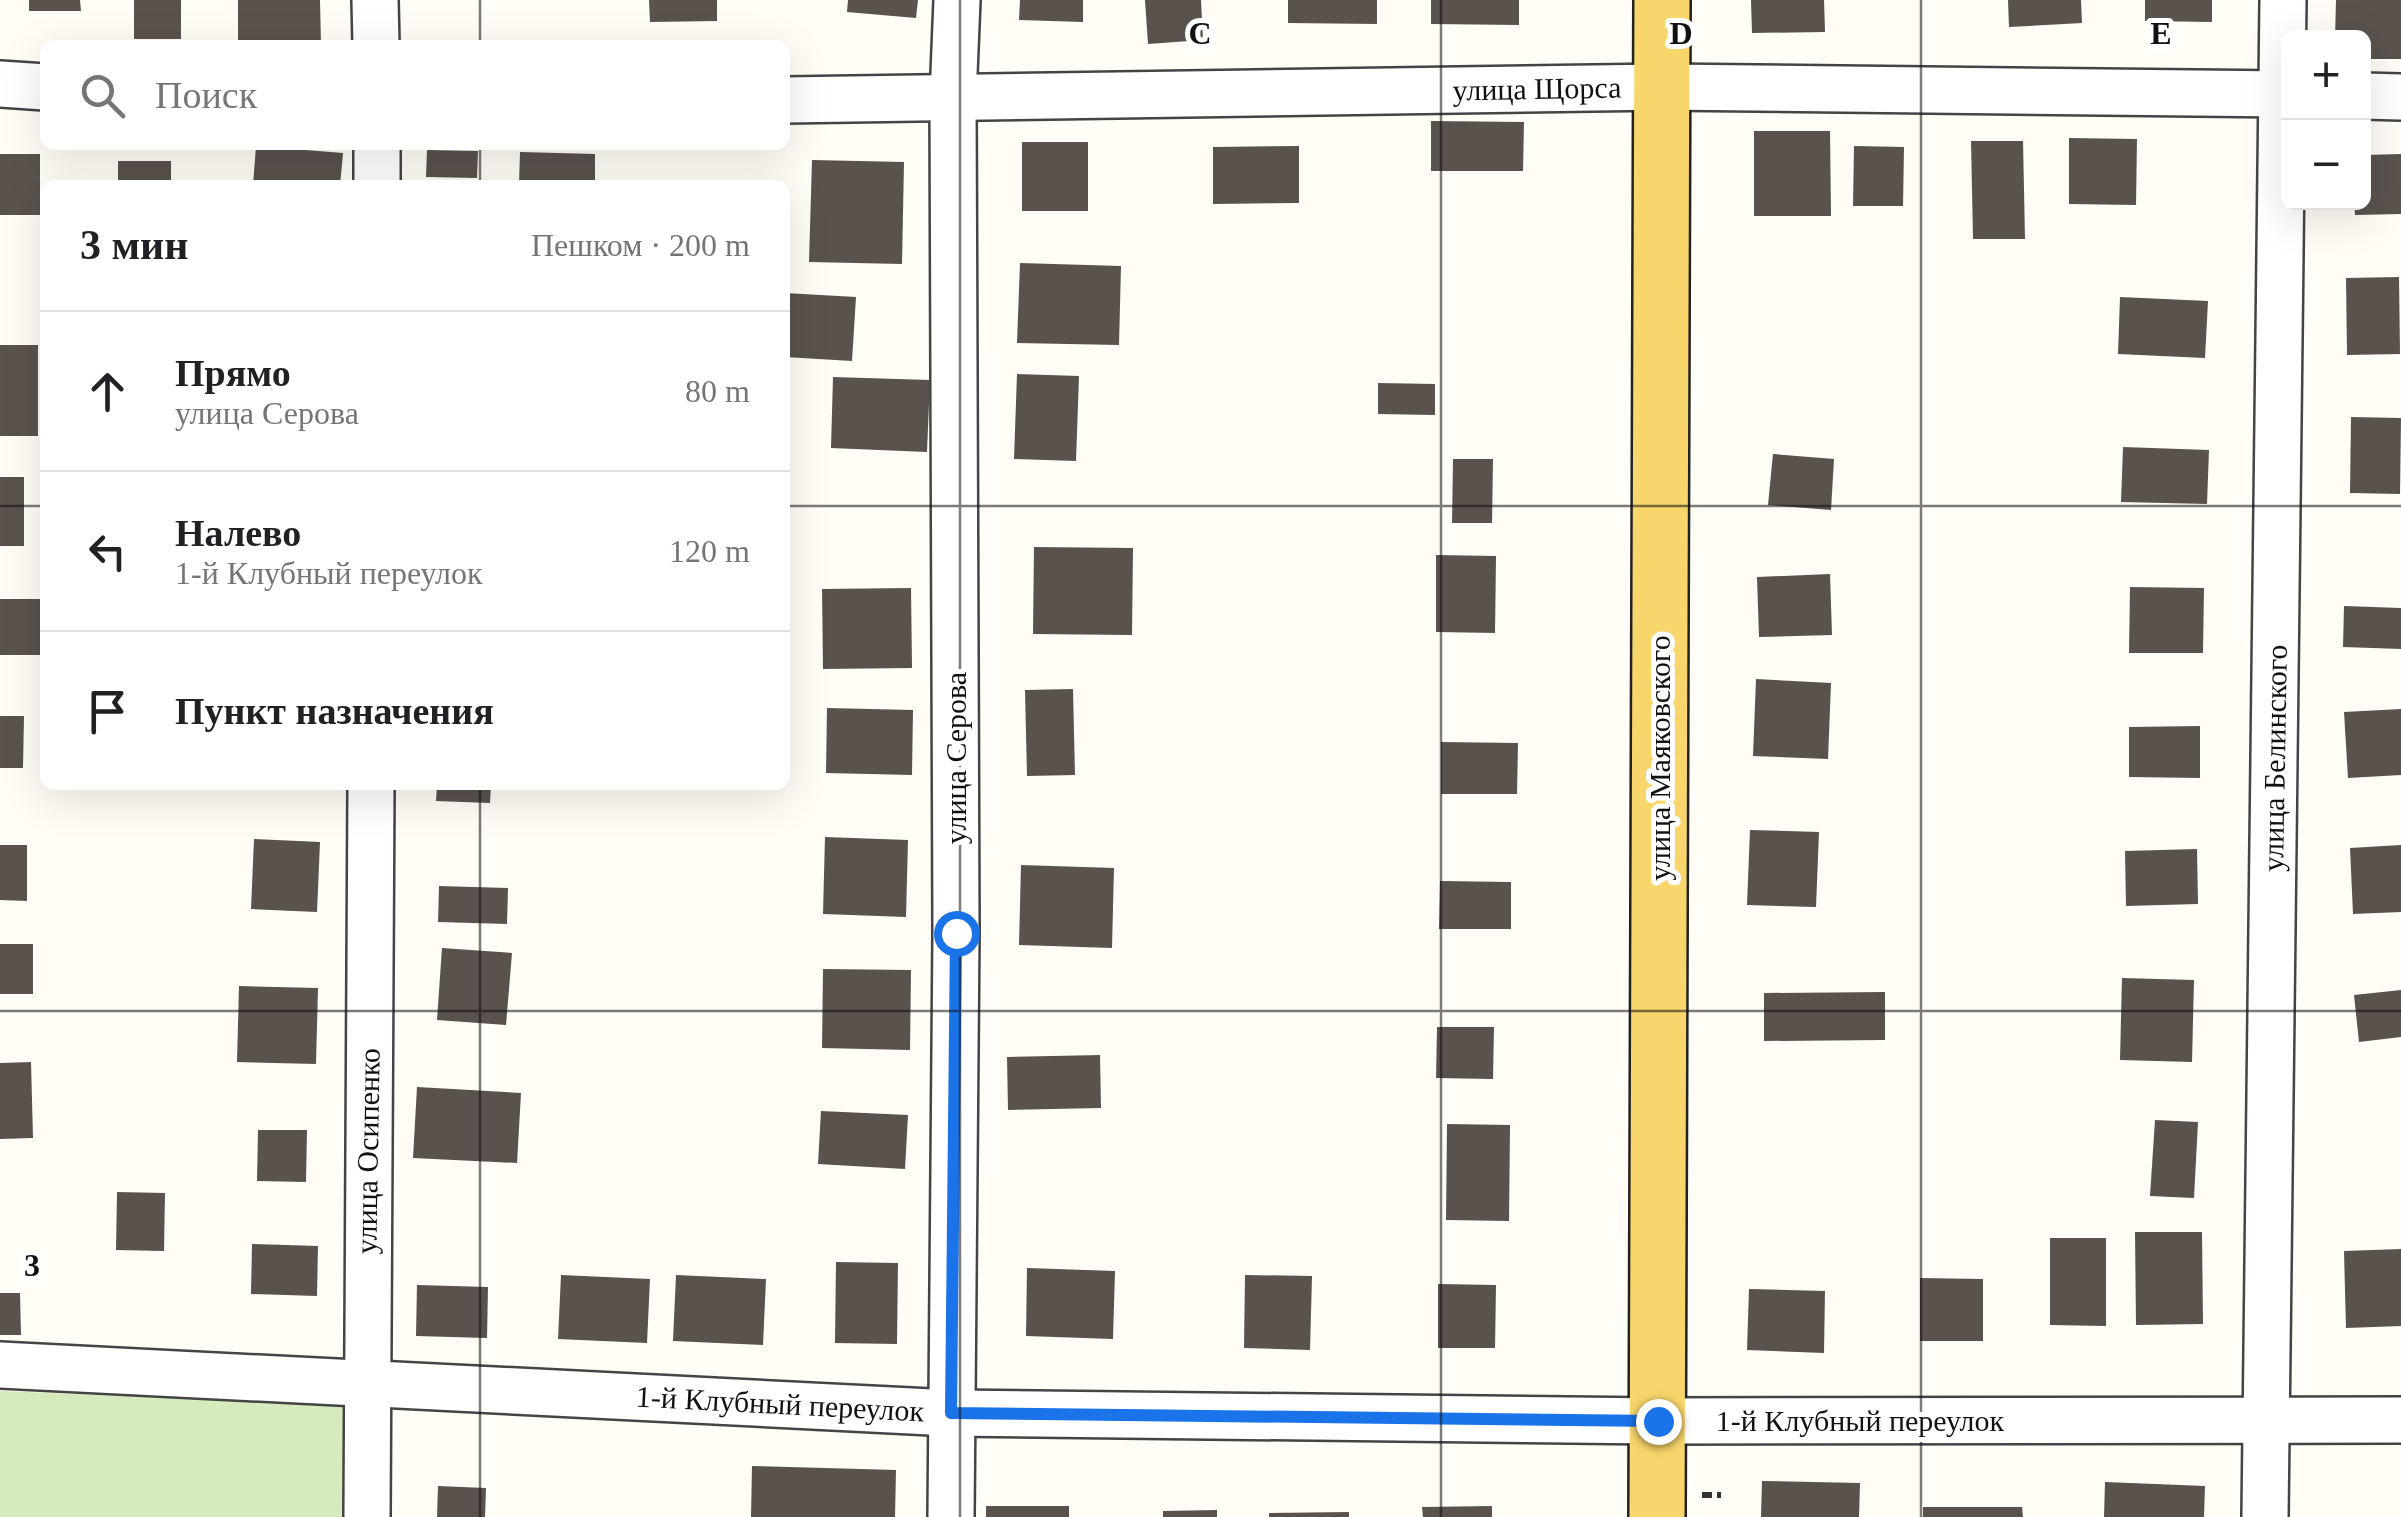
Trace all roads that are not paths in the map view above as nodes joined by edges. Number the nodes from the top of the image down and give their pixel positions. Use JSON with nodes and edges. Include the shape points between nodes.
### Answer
{"nodes":[{"id":1,"x":375,"y":0,"type":"edge"},
{"id":2,"x":957,"y":0,"type":"edge"},
{"id":3,"x":1662,"y":0,"type":"edge"},
{"id":4,"x":2283,"y":0,"type":"edge"},
{"id":5,"x":2284,"y":30,"type":"edge"},
{"id":6,"x":376,"y":40,"type":"edge"},
{"id":7,"x":0,"y":84,"type":"edge"},
{"id":8,"x":40,"y":86,"type":"edge"},
{"id":9,"x":1663,"y":87,"type":"junction"},
{"id":10,"x":2281,"y":94,"type":"edge"},
{"id":11,"x":2371,"y":96,"type":"edge"},
{"id":12,"x":2401,"y":97,"type":"edge"},
{"id":13,"x":953,"y":98,"type":"junction"},
{"id":14,"x":790,"y":100,"type":"edge"},
{"id":15,"x":2286,"y":120,"type":"edge"},
{"id":16,"x":377,"y":150,"type":"edge"},
{"id":17,"x":377,"y":180,"type":"edge"},
{"id":18,"x":371,"y":790,"type":"edge"},
{"id":19,"x":0,"y":1365,"type":"edge"},
{"id":20,"x":366,"y":1384,"type":"junction"},
{"id":21,"x":951,"y":1413,"type":"junction"},
{"id":22,"x":2401,"y":1420,"type":"edge"},
{"id":23,"x":1658,"y":1421,"type":"junction"},
{"id":24,"x":2266,"y":1422,"type":"junction"},
{"id":25,"x":366,"y":1517,"type":"edge"},
{"id":26,"x":952,"y":1517,"type":"edge"},
{"id":27,"x":1657,"y":1517,"type":"edge"},
{"id":28,"x":2265,"y":1517,"type":"edge"}],
"edges":[{"from":1,"to":6,"type":"street"},
{"from":2,"to":13,"type":"street","name":"улица Серова"},
{"from":3,"to":9,"type":"main road","name":"улица Маяковского"},
{"from":4,"to":5,"type":"street","name":"улица Белинского"},
{"from":7,"to":8,"type":"street"},
{"from":9,"to":10,"type":"street","name":"улица Щорса"},
{"from":9,"to":13,"type":"street","name":"улица Щорса"},
{"from":9,"to":23,"type":"main road","name":"улица Маяковского"},
{"from":11,"to":12,"type":"street"},
{"from":13,"to":14,"type":"street","name":"улица Щорса"},
{"from":13,"to":21,"type":"street","name":"улица Серова"},
{"from":15,"to":24,"type":"street","name":"улица Белинского"},
{"from":16,"to":17,"type":"street"},
{"from":18,"to":20,"type":"street","name":"улица Осипенко"},
{"from":19,"to":20,"type":"street","name":"1-й Клубный переулок"},
{"from":20,"to":21,"type":"street","name":"1-й Клубный переулок"},
{"from":20,"to":25,"type":"street","name":"улица Осипенко"},
{"from":21,"to":23,"type":"street","name":"1-й Клубный переулок"},
{"from":21,"to":26,"type":"street","name":"улица Серова"},
{"from":22,"to":24,"type":"street","name":"1-й Клубный переулок"},
{"from":23,"to":24,"type":"street","name":"1-й Клубный переулок"},
{"from":23,"to":27,"type":"main road","name":"улица Маяковского"},
{"from":24,"to":28,"type":"street","name":"улица Белинского"}]}
